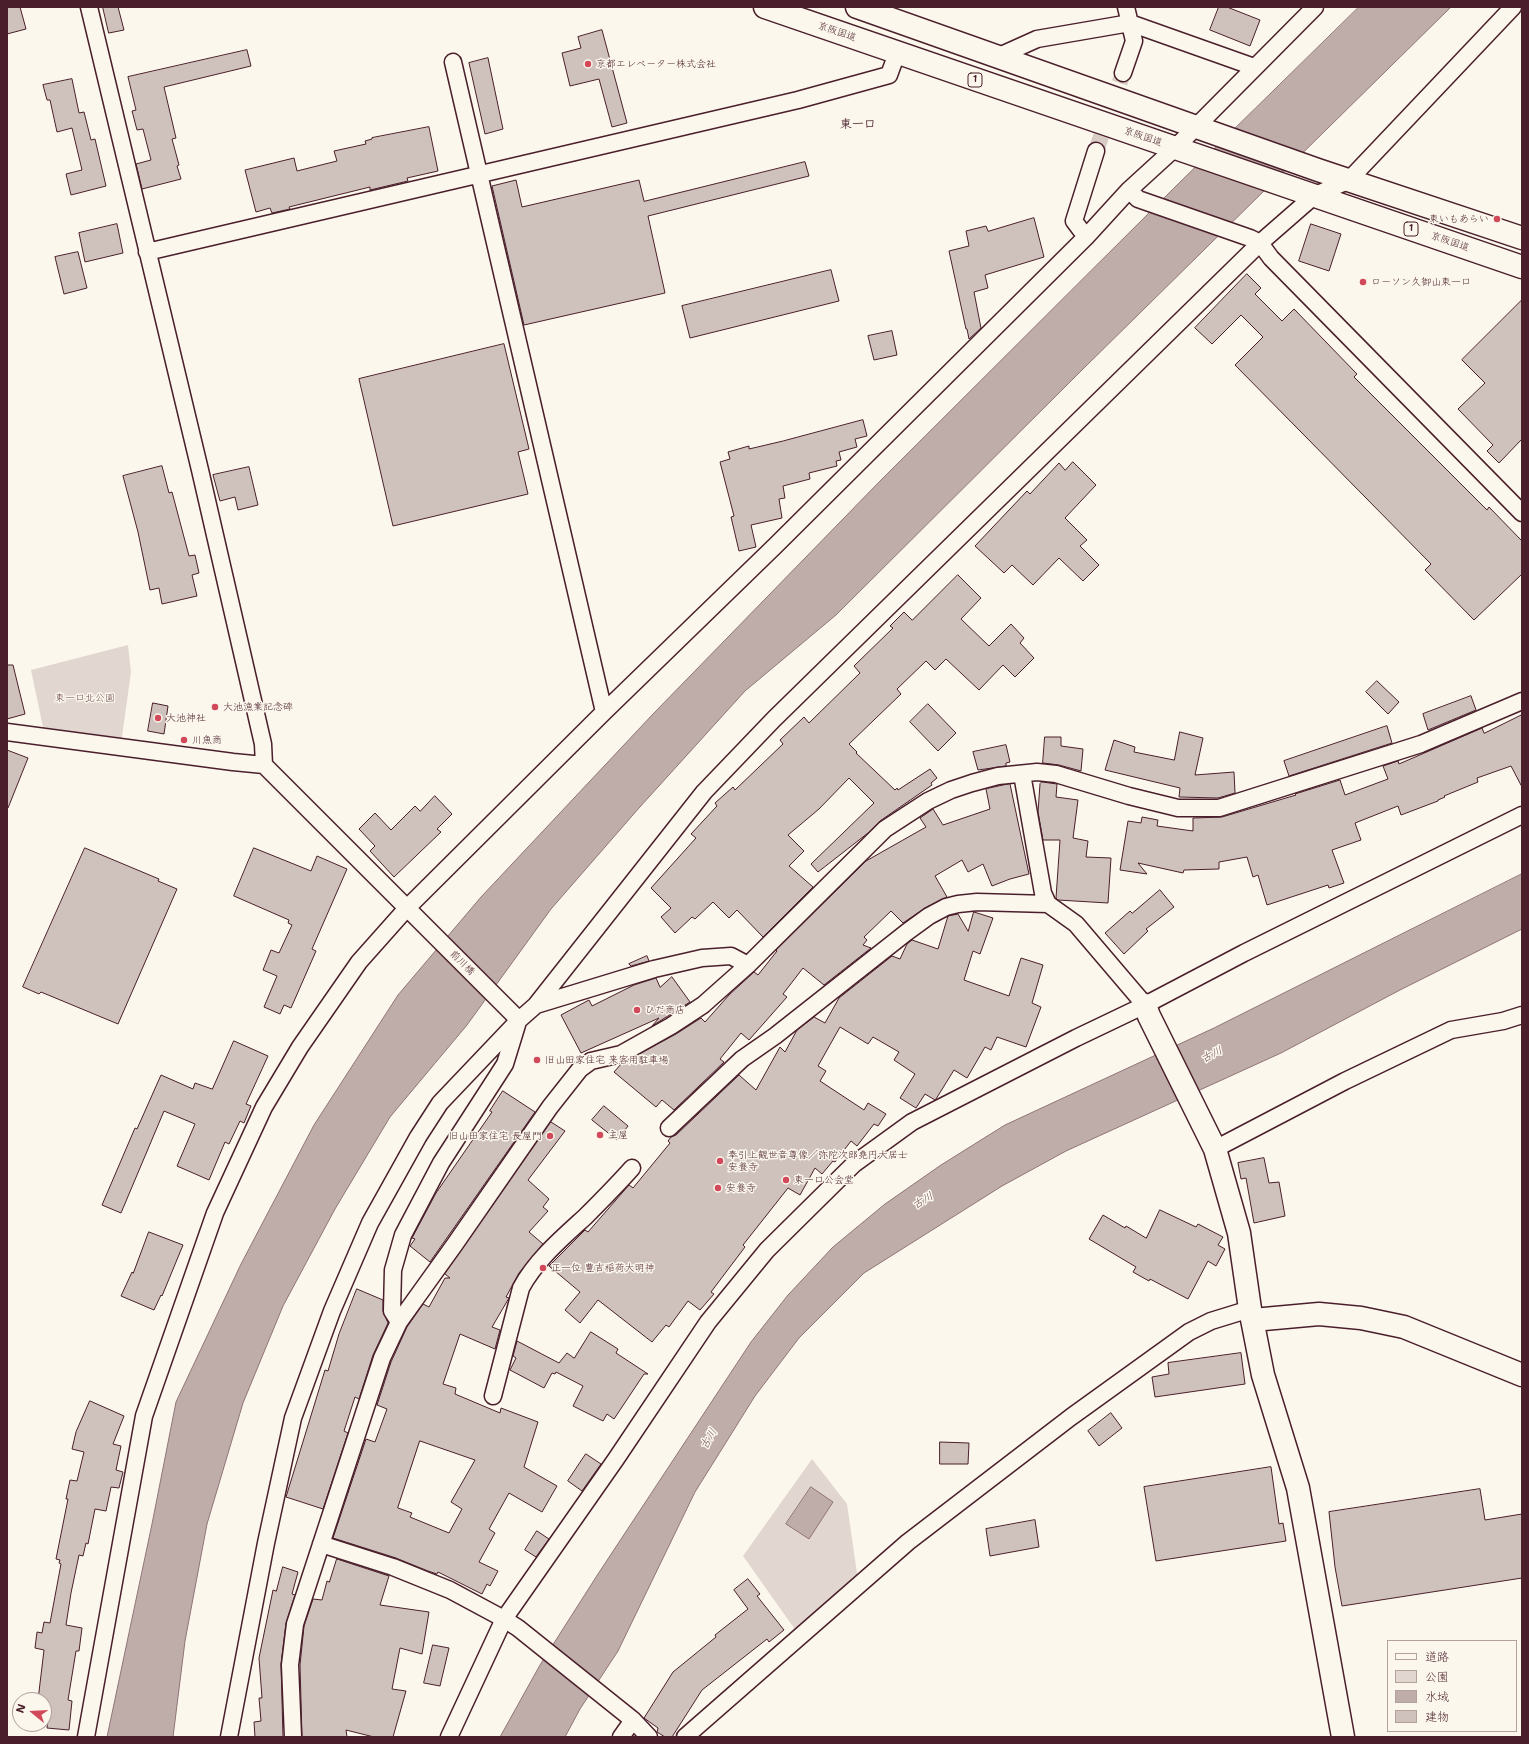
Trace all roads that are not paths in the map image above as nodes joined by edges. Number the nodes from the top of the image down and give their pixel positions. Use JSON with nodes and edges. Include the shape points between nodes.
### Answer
{"nodes":[{"id":1,"x":89,"y":7,"type":"edge"},
{"id":2,"x":765,"y":7,"type":"edge"},
{"id":3,"x":857,"y":7,"type":"edge"},
{"id":4,"x":1126,"y":7,"type":"edge"},
{"id":5,"x":1315,"y":7,"type":"edge"},
{"id":6,"x":1513,"y":7,"type":"edge"},
{"id":7,"x":1130,"y":23,"type":"junction"},
{"id":8,"x":897,"y":53,"type":"junction"},
{"id":9,"x":997,"y":57,"type":"junction"},
{"id":10,"x":453,"y":62,"type":"dead end"},
{"id":11,"x":1254,"y":67,"type":"junction"},
{"id":12,"x":1123,"y":73,"type":"tunnel mouth"},
{"id":13,"x":1201,"y":129,"type":"junction"},
{"id":14,"x":1180,"y":149,"type":"junction"},
{"id":15,"x":1096,"y":151,"type":"tunnel mouth"},
{"id":16,"x":479,"y":175,"type":"junction"},
{"id":17,"x":1348,"y":181,"type":"junction"},
{"id":18,"x":1308,"y":193,"type":"junction"},
{"id":19,"x":1133,"y":195,"type":"junction"},
{"id":20,"x":1086,"y":237,"type":"junction"},
{"id":21,"x":1522,"y":238,"type":"edge"},
{"id":22,"x":1255,"y":240,"type":"junction"},
{"id":23,"x":148,"y":252,"type":"junction"},
{"id":24,"x":1522,"y":267,"type":"edge"},
{"id":25,"x":1522,"y":513,"type":"edge"},
{"id":26,"x":1522,"y":701,"type":"edge"},
{"id":27,"x":604,"y":712,"type":"junction"},
{"id":28,"x":7,"y":732,"type":"edge"},
{"id":29,"x":264,"y":765,"type":"junction"},
{"id":30,"x":1022,"y":774,"type":"junction"},
{"id":31,"x":1522,"y":815,"type":"edge"},
{"id":32,"x":1048,"y":904,"type":"junction"},
{"id":33,"x":412,"y":913,"type":"junction"},
{"id":34,"x":748,"y":965,"type":"junction"},
{"id":35,"x":536,"y":1005,"type":"junction"},
{"id":36,"x":1147,"y":1011,"type":"junction"},
{"id":37,"x":513,"y":1015,"type":"junction"},
{"id":38,"x":1522,"y":1015,"type":"edge"},
{"id":39,"x":669,"y":1128,"type":"dead end"},
{"id":40,"x":1213,"y":1144,"type":"junction"},
{"id":41,"x":632,"y":1168,"type":"dead end"},
{"id":42,"x":1251,"y":1315,"type":"junction"},
{"id":43,"x":399,"y":1322,"type":"junction"},
{"id":44,"x":1522,"y":1375,"type":"edge"},
{"id":45,"x":492,"y":1396,"type":"dead end"},
{"id":46,"x":321,"y":1544,"type":"junction"},
{"id":47,"x":504,"y":1620,"type":"junction"},
{"id":48,"x":628,"y":1717,"type":"junction"},
{"id":49,"x":86,"y":1737,"type":"edge"},
{"id":50,"x":229,"y":1737,"type":"edge"},
{"id":51,"x":293,"y":1737,"type":"edge"},
{"id":52,"x":449,"y":1737,"type":"edge"},
{"id":53,"x":621,"y":1737,"type":"edge"},
{"id":54,"x":648,"y":1737,"type":"edge"},
{"id":55,"x":685,"y":1737,"type":"edge"},
{"id":56,"x":1343,"y":1737,"type":"edge"}],
"edges":[{"from":1,"to":23,"type":"street"},
{"from":2,"to":8,"type":"main road","name":"京阪国道","number":"1"},
{"from":3,"to":9,"type":"main road"},
{"from":4,"to":7,"type":"street"},
{"from":5,"to":11,"type":"street"},
{"from":6,"to":17,"type":"street"},
{"from":7,"to":9,"type":"street","via":[[1037,39]]},
{"from":7,"to":11,"type":"street"},
{"from":7,"to":12,"type":"street","via":[[1134,41]]},
{"from":8,"to":14,"type":"main road","name":"京阪国道","number":"1"},
{"from":8,"to":16,"type":"street","via":[[889,75],[798,100]]},
{"from":9,"to":13,"type":"main road"},
{"from":10,"to":16,"type":"street"},
{"from":11,"to":13,"type":"street"},
{"from":13,"to":14,"type":"street"},
{"from":13,"to":17,"type":"main road"},
{"from":14,"to":18,"type":"main road","name":"京阪国道","number":"1"},
{"from":14,"to":19,"type":"street"},
{"from":15,"to":20,"type":"street","via":[[1074,221]]},
{"from":16,"to":23,"type":"street"},
{"from":16,"to":27,"type":"street"},
{"from":17,"to":18,"type":"street"},
{"from":17,"to":21,"type":"main road"},
{"from":18,"to":22,"type":"street"},
{"from":18,"to":24,"type":"main road","name":"京阪国道","number":"1"},
{"from":19,"to":20,"type":"street"},
{"from":19,"to":22,"type":"street"},
{"from":20,"to":27,"type":"street"},
{"from":22,"to":25,"type":"street"},
{"from":22,"to":35,"type":"street","via":[[774,719],[704,792]]},
{"from":23,"to":29,"type":"street","via":[[261,736]]},
{"from":26,"to":30,"type":"street","via":[[1421,744],[1219,808],[1178,808],[1056,774]]},
{"from":27,"to":33,"type":"street"},
{"from":28,"to":29,"type":"street"},
{"from":29,"to":33,"type":"street","name":"前川橋"},
{"from":30,"to":32,"type":"street","via":[[1042,893]]},
{"from":30,"to":34,"type":"street","via":[[998,776],[951,790],[906,814],[885,829]]},
{"from":31,"to":36,"type":"street","via":[[1266,942]]},
{"from":32,"to":36,"type":"street","via":[[1076,924]]},
{"from":32,"to":39,"type":"street","via":[[977,902],[946,907],[929,916],[742,1059]]},
{"from":33,"to":37,"type":"street","name":"前川橋"},
{"from":33,"to":49,"type":"street","via":[[359,962],[300,1046],[264,1107],[214,1213],[144,1416]]},
{"from":34,"to":35,"type":"street","via":[[731,956],[702,958]]},
{"from":34,"to":43,"type":"street","via":[[703,1006],[671,1026],[621,1054],[591,1061],[580,1069],[550,1107]]},
{"from":35,"to":37,"type":"street"},
{"from":36,"to":40,"type":"main road"},
{"from":36,"to":47,"type":"street","via":[[1076,1038],[912,1122],[854,1164],[767,1250],[708,1322]]},
{"from":37,"to":43,"type":"street","via":[[505,1064],[441,1163],[403,1235],[393,1270],[392,1311]]},
{"from":37,"to":50,"type":"street","via":[[440,1103],[418,1137],[370,1223],[332,1311],[294,1418],[266,1542]]},
{"from":38,"to":40,"type":"street","via":[[1451,1030]]},
{"from":40,"to":42,"type":"main road","via":[[1239,1233]]},
{"from":41,"to":45,"type":"street","via":[[551,1249],[521,1288]]},
{"from":42,"to":44,"type":"main road","via":[[1319,1314],[1361,1318],[1404,1327]]},
{"from":42,"to":55,"type":"street","via":[[1211,1321],[1189,1332],[1064,1422],[908,1542]]},
{"from":42,"to":56,"type":"main road","via":[[1263,1375],[1298,1488]]},
{"from":43,"to":46,"type":"street","via":[[382,1358]]},
{"from":46,"to":47,"type":"street","via":[[394,1567],[450,1590]]},
{"from":46,"to":51,"type":"street","via":[[295,1624],[290,1665]]},
{"from":47,"to":48,"type":"street","via":[[518,1628]]},
{"from":47,"to":52,"type":"street"},
{"from":48,"to":53,"type":"street"},
{"from":48,"to":54,"type":"street"}]}
